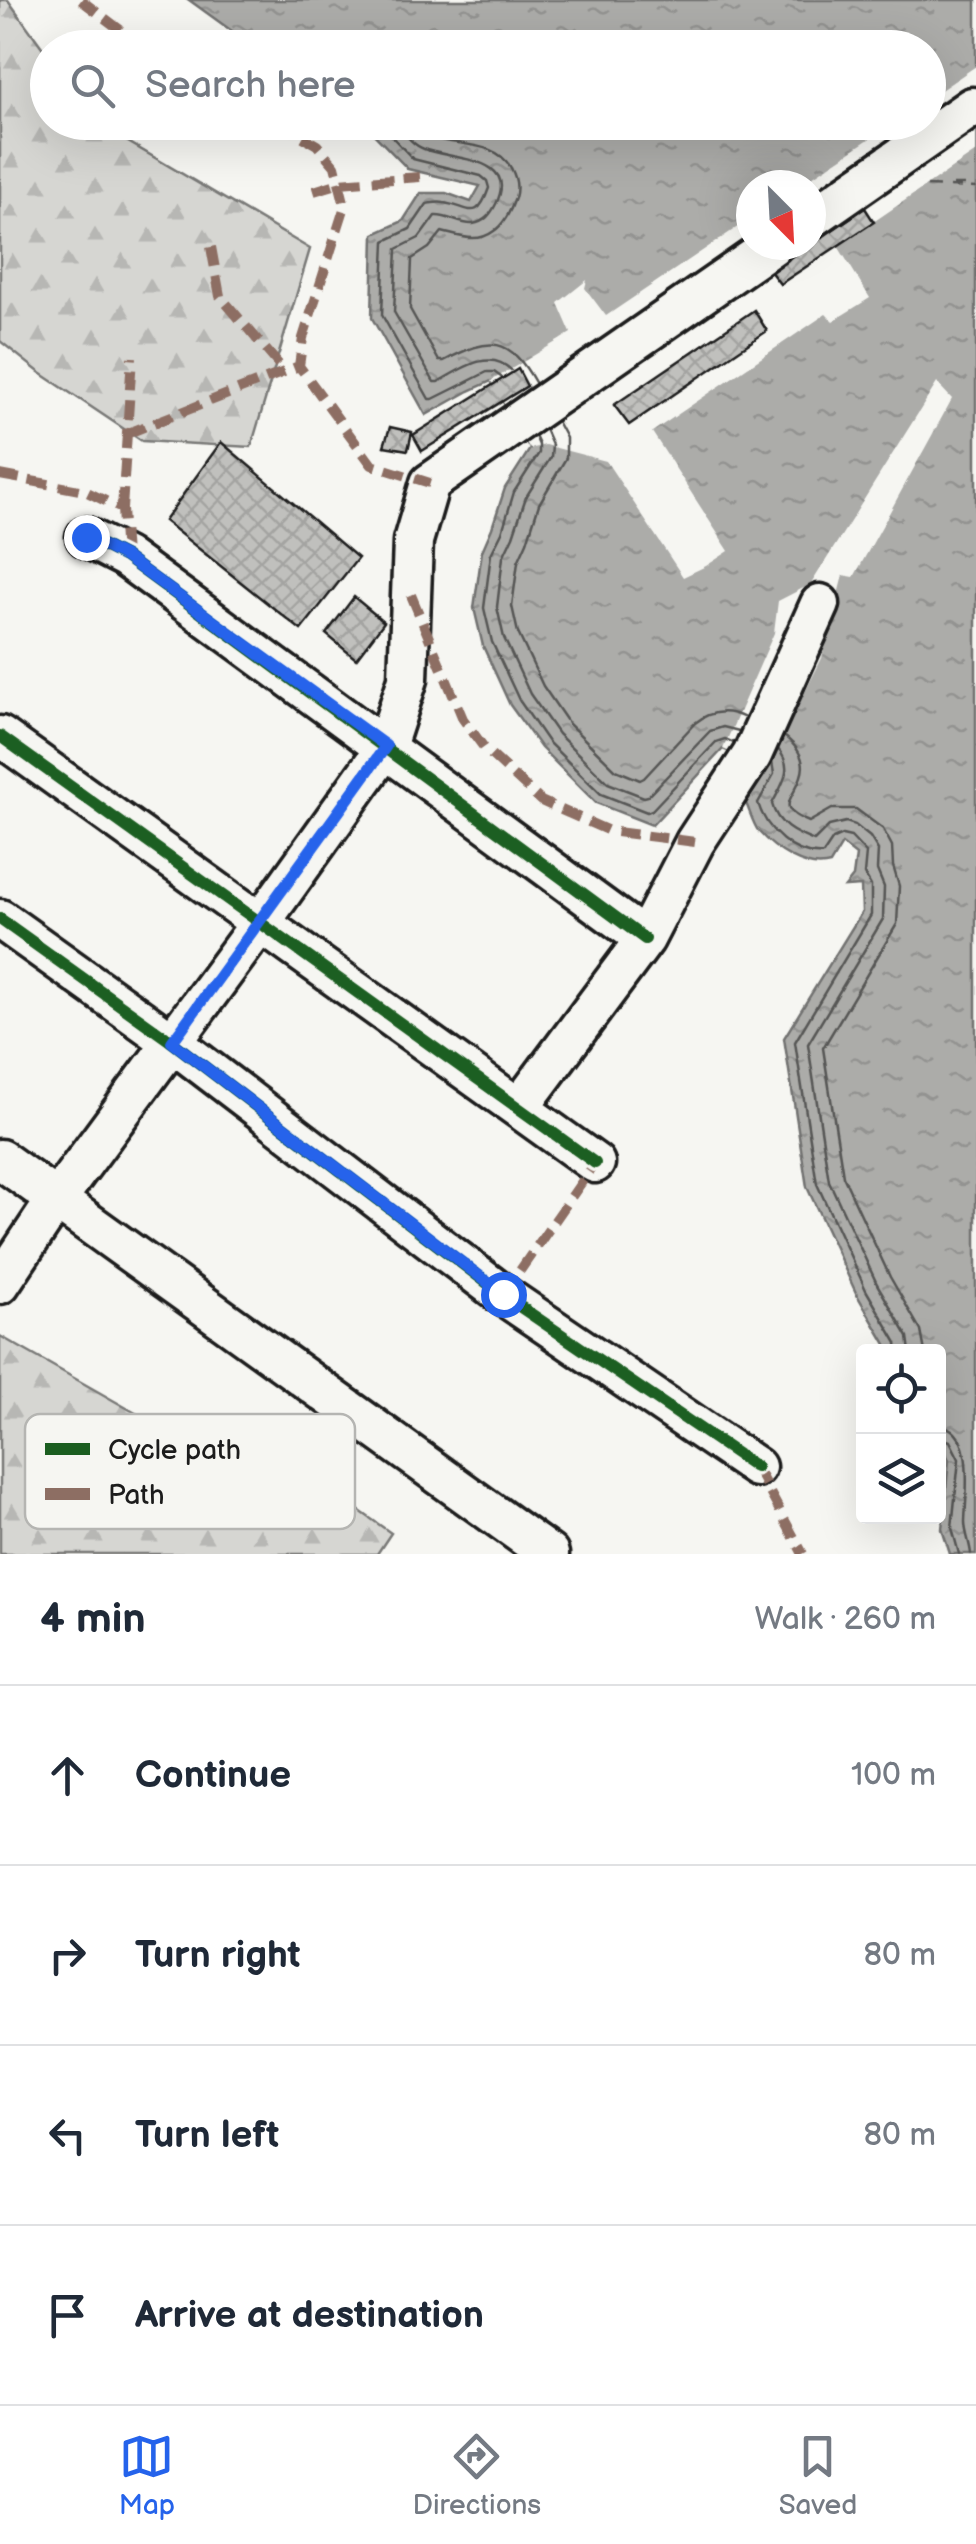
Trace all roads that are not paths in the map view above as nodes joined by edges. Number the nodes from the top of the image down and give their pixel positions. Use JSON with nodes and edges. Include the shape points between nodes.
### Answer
{"nodes":[{"id":1,"x":972,"y":107,"type":"dead end"},
{"id":2,"x":946,"y":125,"type":"edge"},
{"id":3,"x":925,"y":140,"type":"edge"},
{"id":4,"x":826,"y":209,"type":"edge"},
{"id":5,"x":751,"y":260,"type":"edge"},
{"id":6,"x":86,"y":537,"type":"dead end"},
{"id":7,"x":820,"y":604,"type":"dead end"},
{"id":8,"x":0,"y":736,"type":"edge"},
{"id":9,"x":386,"y":746,"type":"junction"},
{"id":10,"x":0,"y":919,"type":"edge"},
{"id":11,"x":261,"y":922,"type":"junction"},
{"id":12,"x":645,"y":938,"type":"junction"},
{"id":13,"x":172,"y":1042,"type":"junction"},
{"id":14,"x":519,"y":1108,"type":"junction"},
{"id":15,"x":0,"y":1160,"type":"edge"},
{"id":16,"x":595,"y":1163,"type":"dead end"},
{"id":17,"x":56,"y":1200,"type":"junction"},
{"id":18,"x":0,"y":1284,"type":"edge"},
{"id":19,"x":353,"y":1414,"type":"edge"},
{"id":20,"x":355,"y":1415,"type":"edge"},
{"id":21,"x":756,"y":1467,"type":"dead end"},
{"id":22,"x":548,"y":1554,"type":"edge"}],
"edges":[{"from":1,"to":2,"type":"street"},
{"from":3,"to":4,"type":"street"},
{"from":5,"to":9,"type":"street","via":[[430,482],[413,541],[408,679]]},
{"from":6,"to":9,"type":"street","via":[[125,557]]},
{"from":7,"to":12,"type":"street","via":[[752,755],[695,842]]},
{"from":8,"to":11,"type":"street"},
{"from":9,"to":11,"type":"street"},
{"from":9,"to":12,"type":"street"},
{"from":10,"to":13,"type":"street"},
{"from":11,"to":13,"type":"street"},
{"from":11,"to":14,"type":"street"},
{"from":12,"to":14,"type":"street"},
{"from":13,"to":17,"type":"street"},
{"from":13,"to":21,"type":"street","via":[[503,1294]]},
{"from":14,"to":16,"type":"street"},
{"from":15,"to":17,"type":"street"},
{"from":17,"to":18,"type":"street"},
{"from":17,"to":19,"type":"street"},
{"from":20,"to":22,"type":"street"}]}
